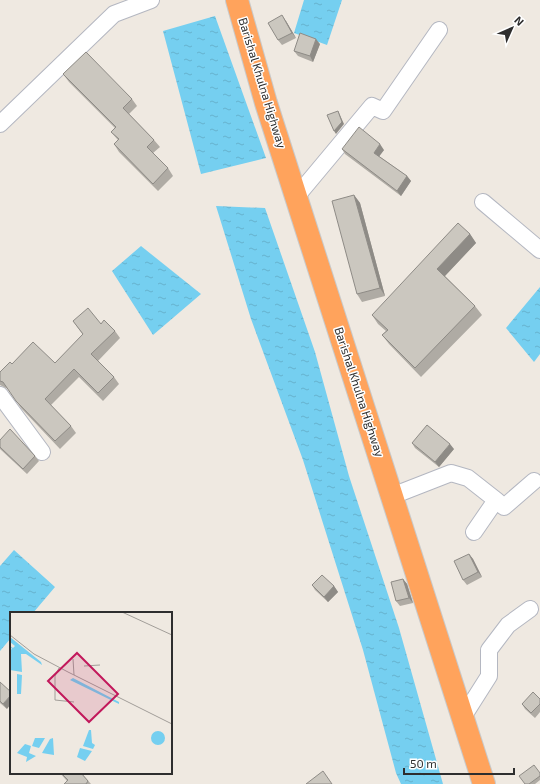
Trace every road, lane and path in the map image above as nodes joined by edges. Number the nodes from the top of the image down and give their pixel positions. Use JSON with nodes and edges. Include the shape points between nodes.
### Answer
{"nodes":[{"id":1,"x":237,"y":0,"type":"edge"},
{"id":2,"x":146,"y":2,"type":"edge"},
{"id":3,"x":439,"y":30,"type":"dead end"},
{"id":4,"x":0,"y":124,"type":"edge"},
{"id":5,"x":296,"y":196,"type":"junction"},
{"id":6,"x":483,"y":202,"type":"dead end"},
{"id":7,"x":540,"y":250,"type":"edge"},
{"id":8,"x":0,"y":395,"type":"edge"},
{"id":9,"x":42,"y":452,"type":"dead end"},
{"id":10,"x":534,"y":481,"type":"dead end"},
{"id":11,"x":392,"y":496,"type":"junction"},
{"id":12,"x":496,"y":500,"type":"junction"},
{"id":13,"x":474,"y":532,"type":"dead end"},
{"id":14,"x":530,"y":610,"type":"dead end"},
{"id":15,"x":463,"y":717,"type":"junction"},
{"id":16,"x":484,"y":784,"type":"edge"}],
"edges":[{"from":1,"to":5,"type":"highway","name":"Barishal Khulna Highway"},
{"from":2,"to":4,"type":"street","via":[[114,14]]},
{"from":3,"to":5,"type":"street","via":[[383,111],[372,106]]},
{"from":5,"to":11,"type":"highway","name":"Barishal Khulna Highway"},
{"from":6,"to":7,"type":"street"},
{"from":8,"to":9,"type":"street"},
{"from":10,"to":12,"type":"street","via":[[504,507]]},
{"from":11,"to":12,"type":"street","via":[[450,473],[468,478]]},
{"from":11,"to":15,"type":"highway","name":"Barishal Khulna Highway"},
{"from":12,"to":13,"type":"street"},
{"from":14,"to":15,"type":"street","via":[[508,626],[489,650],[489,676]]},
{"from":15,"to":16,"type":"highway","name":"Barishal Khulna Highway"}]}
